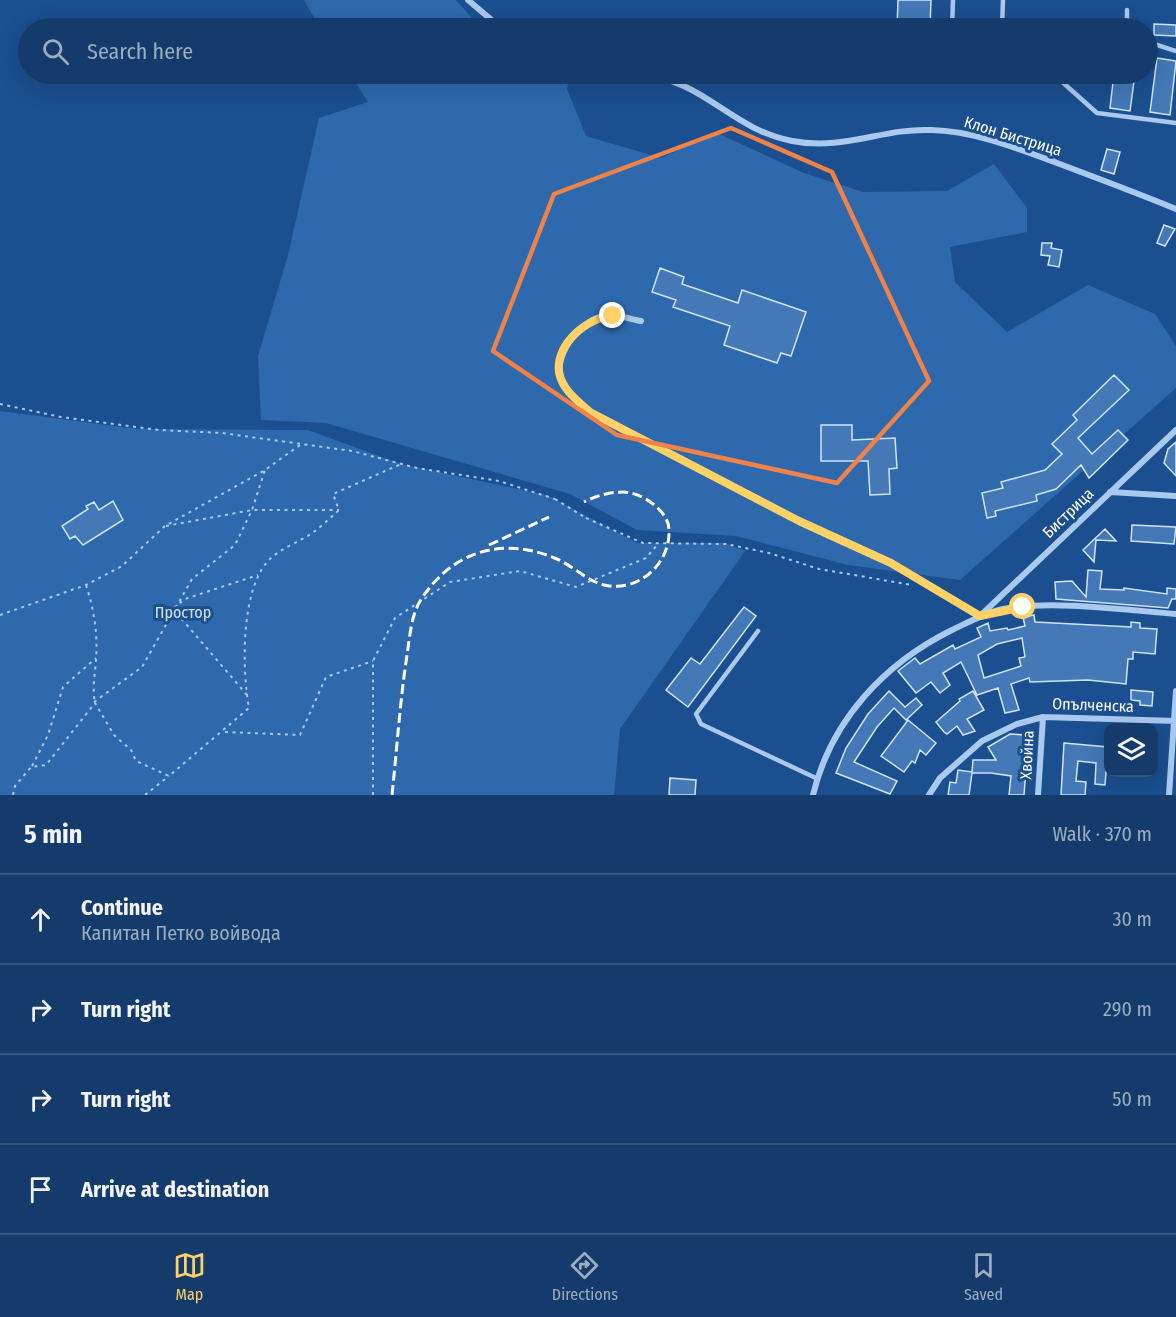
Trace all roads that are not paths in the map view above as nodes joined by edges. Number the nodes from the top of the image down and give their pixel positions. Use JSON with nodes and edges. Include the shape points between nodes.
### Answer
{"nodes":[{"id":1,"x":468,"y":0,"type":"edge"},
{"id":2,"x":952,"y":0,"type":"edge"},
{"id":3,"x":1004,"y":0,"type":"edge"},
{"id":4,"x":1127,"y":10,"type":"dead end"},
{"id":5,"x":489,"y":18,"type":"edge"},
{"id":6,"x":952,"y":18,"type":"edge"},
{"id":7,"x":1003,"y":18,"type":"edge"},
{"id":8,"x":1127,"y":18,"type":"edge"},
{"id":9,"x":1158,"y":45,"type":"edge"},
{"id":10,"x":1176,"y":51,"type":"edge"},
{"id":11,"x":684,"y":84,"type":"edge"},
{"id":12,"x":1065,"y":84,"type":"edge"},
{"id":13,"x":1176,"y":123,"type":"edge"},
{"id":14,"x":1176,"y":209,"type":"edge"},
{"id":15,"x":641,"y":321,"type":"dead end"},
{"id":16,"x":1176,"y":430,"type":"edge"},
{"id":17,"x":1110,"y":492,"type":"junction"},
{"id":18,"x":1176,"y":496,"type":"edge"},
{"id":19,"x":1176,"y":614,"type":"edge"},
{"id":20,"x":980,"y":616,"type":"junction"},
{"id":21,"x":758,"y":631,"type":"dead end"},
{"id":22,"x":1176,"y":691,"type":"edge"},
{"id":23,"x":1043,"y":717,"type":"junction"},
{"id":24,"x":1175,"y":721,"type":"edge"},
{"id":25,"x":818,"y":779,"type":"junction"},
{"id":26,"x":813,"y":795,"type":"edge"},
{"id":27,"x":929,"y":795,"type":"edge"},
{"id":28,"x":1038,"y":795,"type":"edge"},
{"id":29,"x":1169,"y":795,"type":"edge"}],
"edges":[{"from":1,"to":5,"type":"street"},
{"from":2,"to":6,"type":"lane"},
{"from":3,"to":7,"type":"lane"},
{"from":4,"to":8,"type":"lane"},
{"from":9,"to":10,"type":"lane"},
{"from":11,"to":14,"type":"street","name":"Клон Бистрица","via":[[741,122],[790,141],[824,146],[905,130],[976,136]]},
{"from":12,"to":13,"type":"lane","via":[[1097,112]]},
{"from":15,"to":20,"type":"street","via":[[600,316],[586,324],[563,351],[559,370],[566,389],[590,412],[799,521],[891,563]]},
{"from":16,"to":17,"type":"street","name":"Бистрица"},
{"from":17,"to":18,"type":"street"},
{"from":17,"to":20,"type":"street","name":"Бистрица"},
{"from":19,"to":20,"type":"street","via":[[1023,607]]},
{"from":20,"to":25,"type":"street","via":[[914,650],[878,682],[841,727],[826,753]]},
{"from":21,"to":25,"type":"lane","via":[[696,714],[701,724]]},
{"from":22,"to":24,"type":"street"},
{"from":23,"to":24,"type":"street","name":"Опълченска"},
{"from":23,"to":27,"type":"street","name":"Опълченска","via":[[1017,724],[982,741],[939,778]]},
{"from":23,"to":28,"type":"street","name":"Хвойна"},
{"from":24,"to":29,"type":"street"},
{"from":25,"to":26,"type":"street"}]}
